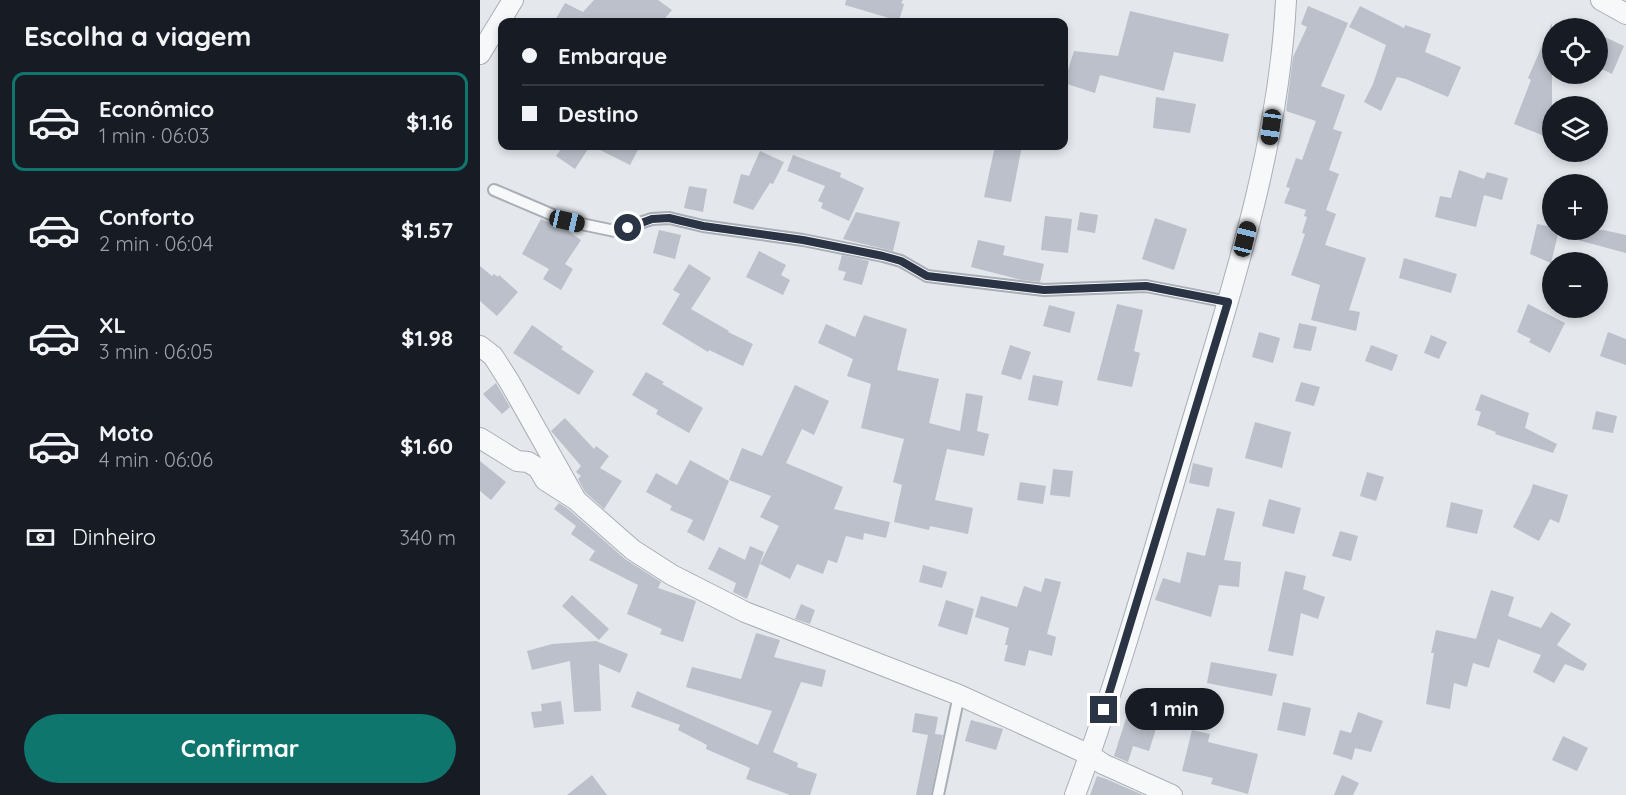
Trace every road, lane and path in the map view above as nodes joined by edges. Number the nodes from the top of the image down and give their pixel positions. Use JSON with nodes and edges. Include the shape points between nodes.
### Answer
{"nodes":[{"id":1,"x":513,"y":0,"type":"edge"},
{"id":2,"x":1286,"y":0,"type":"edge"},
{"id":3,"x":1601,"y":0,"type":"edge"},
{"id":4,"x":1626,"y":14,"type":"edge"},
{"id":5,"x":502,"y":18,"type":"edge"},
{"id":6,"x":498,"y":25,"type":"edge"},
{"id":7,"x":480,"y":54,"type":"edge"},
{"id":8,"x":494,"y":190,"type":"dead end"},
{"id":9,"x":1228,"y":302,"type":"junction"},
{"id":10,"x":480,"y":346,"type":"edge"},
{"id":11,"x":480,"y":438,"type":"edge"},
{"id":12,"x":576,"y":500,"type":"junction"},
{"id":13,"x":959,"y":695,"type":"junction"},
{"id":14,"x":1090,"y":755,"type":"junction"},
{"id":15,"x":938,"y":795,"type":"edge"},
{"id":16,"x":1075,"y":795,"type":"edge"},
{"id":17,"x":1172,"y":795,"type":"edge"}],
"edges":[{"from":1,"to":5,"type":"street"},
{"from":2,"to":9,"type":"street","via":[[1268,149]]},
{"from":3,"to":4,"type":"street"},
{"from":6,"to":7,"type":"street"},
{"from":8,"to":9,"type":"lane","via":[[567,221],[615,231],[652,219],[669,218],[883,256],[927,276],[1044,290],[1146,286]]},
{"from":9,"to":14,"type":"street"},
{"from":10,"to":12,"type":"street","via":[[509,381]]},
{"from":11,"to":12,"type":"street","via":[[517,461],[538,468],[545,480]]},
{"from":12,"to":13,"type":"street","via":[[633,550],[672,575],[745,612]]},
{"from":13,"to":14,"type":"street"},
{"from":13,"to":15,"type":"lane"},
{"from":14,"to":16,"type":"street"},
{"from":14,"to":17,"type":"street"}]}
